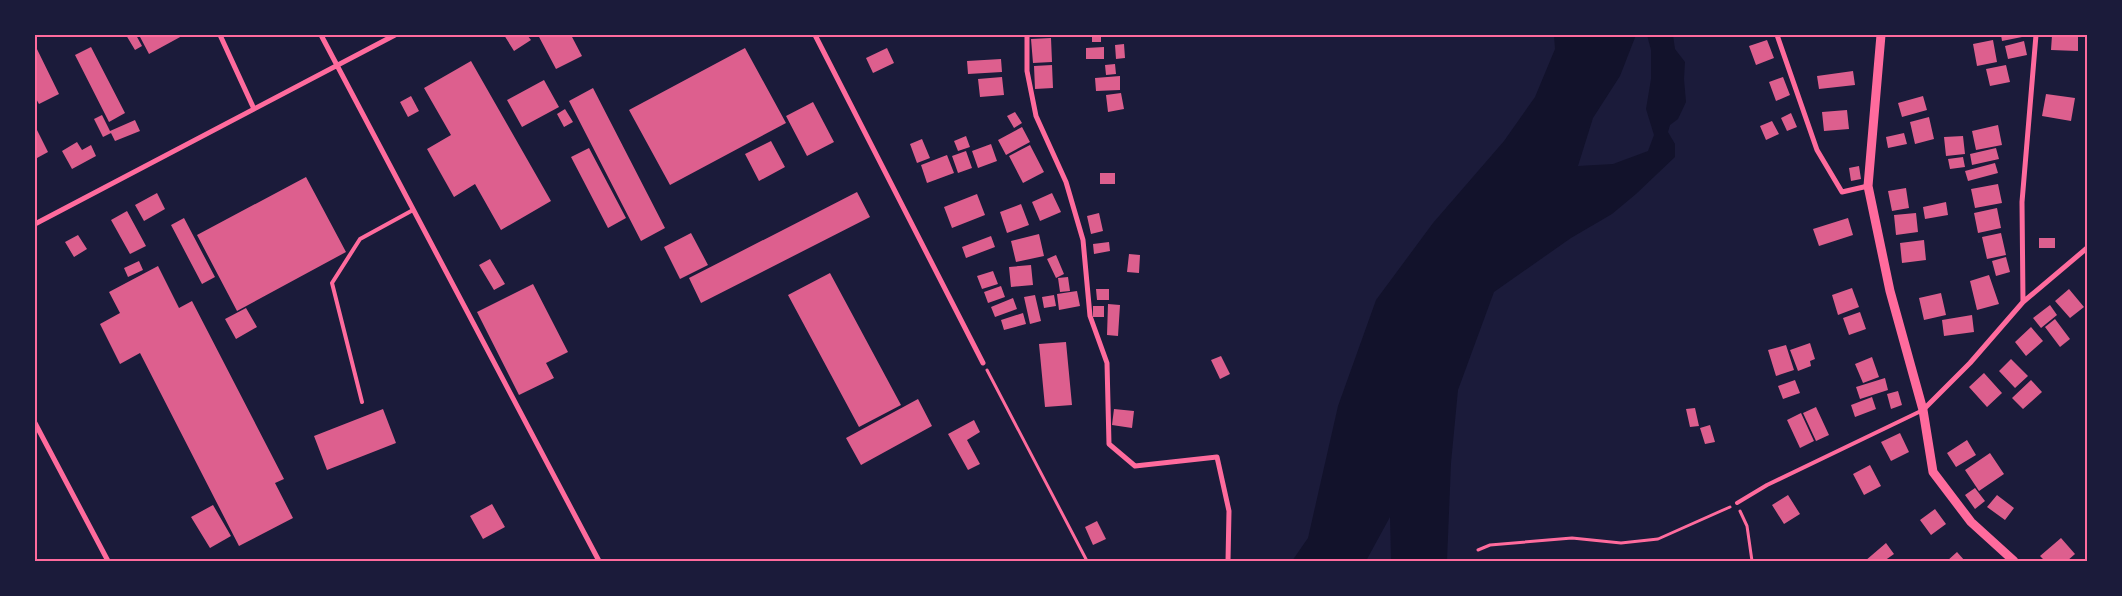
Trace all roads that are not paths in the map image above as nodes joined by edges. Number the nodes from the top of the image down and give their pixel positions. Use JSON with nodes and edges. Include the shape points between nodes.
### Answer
{"nodes":[{"id":1,"x":220,"y":35,"type":"edge"},
{"id":2,"x":321,"y":35,"type":"edge"},
{"id":3,"x":395,"y":35,"type":"edge"},
{"id":4,"x":815,"y":35,"type":"edge"},
{"id":5,"x":1028,"y":35,"type":"edge"},
{"id":6,"x":1777,"y":35,"type":"edge"},
{"id":7,"x":1881,"y":35,"type":"edge"},
{"id":8,"x":2036,"y":35,"type":"edge"},
{"id":9,"x":337,"y":66,"type":"junction"},
{"id":10,"x":254,"y":109,"type":"junction"},
{"id":11,"x":1868,"y":186,"type":"junction"},
{"id":12,"x":414,"y":210,"type":"junction"},
{"id":13,"x":35,"y":224,"type":"edge"},
{"id":14,"x":2087,"y":248,"type":"edge"},
{"id":15,"x":2023,"y":302,"type":"junction"},
{"id":16,"x":983,"y":363,"type":"road end"},
{"id":17,"x":362,"y":402,"type":"dead end"},
{"id":18,"x":1923,"y":410,"type":"junction"},
{"id":19,"x":35,"y":423,"type":"edge"},
{"id":20,"x":1737,"y":503,"type":"road end"},
{"id":21,"x":108,"y":561,"type":"edge"},
{"id":22,"x":599,"y":561,"type":"edge"},
{"id":23,"x":1228,"y":561,"type":"edge"},
{"id":24,"x":2014,"y":561,"type":"edge"}],
"edges":[{"from":1,"to":10,"type":"street"},
{"from":2,"to":9,"type":"street"},
{"from":3,"to":9,"type":"street"},
{"from":4,"to":16,"type":"street"},
{"from":5,"to":23,"type":"street","via":[[1027,71],[1036,116],[1066,182],[1083,240],[1090,316],[1107,362],[1109,444],[1135,466],[1217,457],[1230,511]]},
{"from":6,"to":11,"type":"street","via":[[1817,150],[1842,192]]},
{"from":7,"to":11,"type":"street"},
{"from":8,"to":15,"type":"street","via":[[2022,202]]},
{"from":9,"to":10,"type":"street"},
{"from":9,"to":12,"type":"street"},
{"from":10,"to":13,"type":"street"},
{"from":11,"to":18,"type":"street","via":[[1890,291]]},
{"from":12,"to":17,"type":"lane","via":[[360,239],[332,283]]},
{"from":12,"to":22,"type":"street"},
{"from":14,"to":15,"type":"street"},
{"from":15,"to":18,"type":"street"},
{"from":18,"to":20,"type":"lane","via":[[1767,485]]},
{"from":18,"to":24,"type":"street","via":[[1933,472],[1971,522]]},
{"from":19,"to":21,"type":"street"}]}
